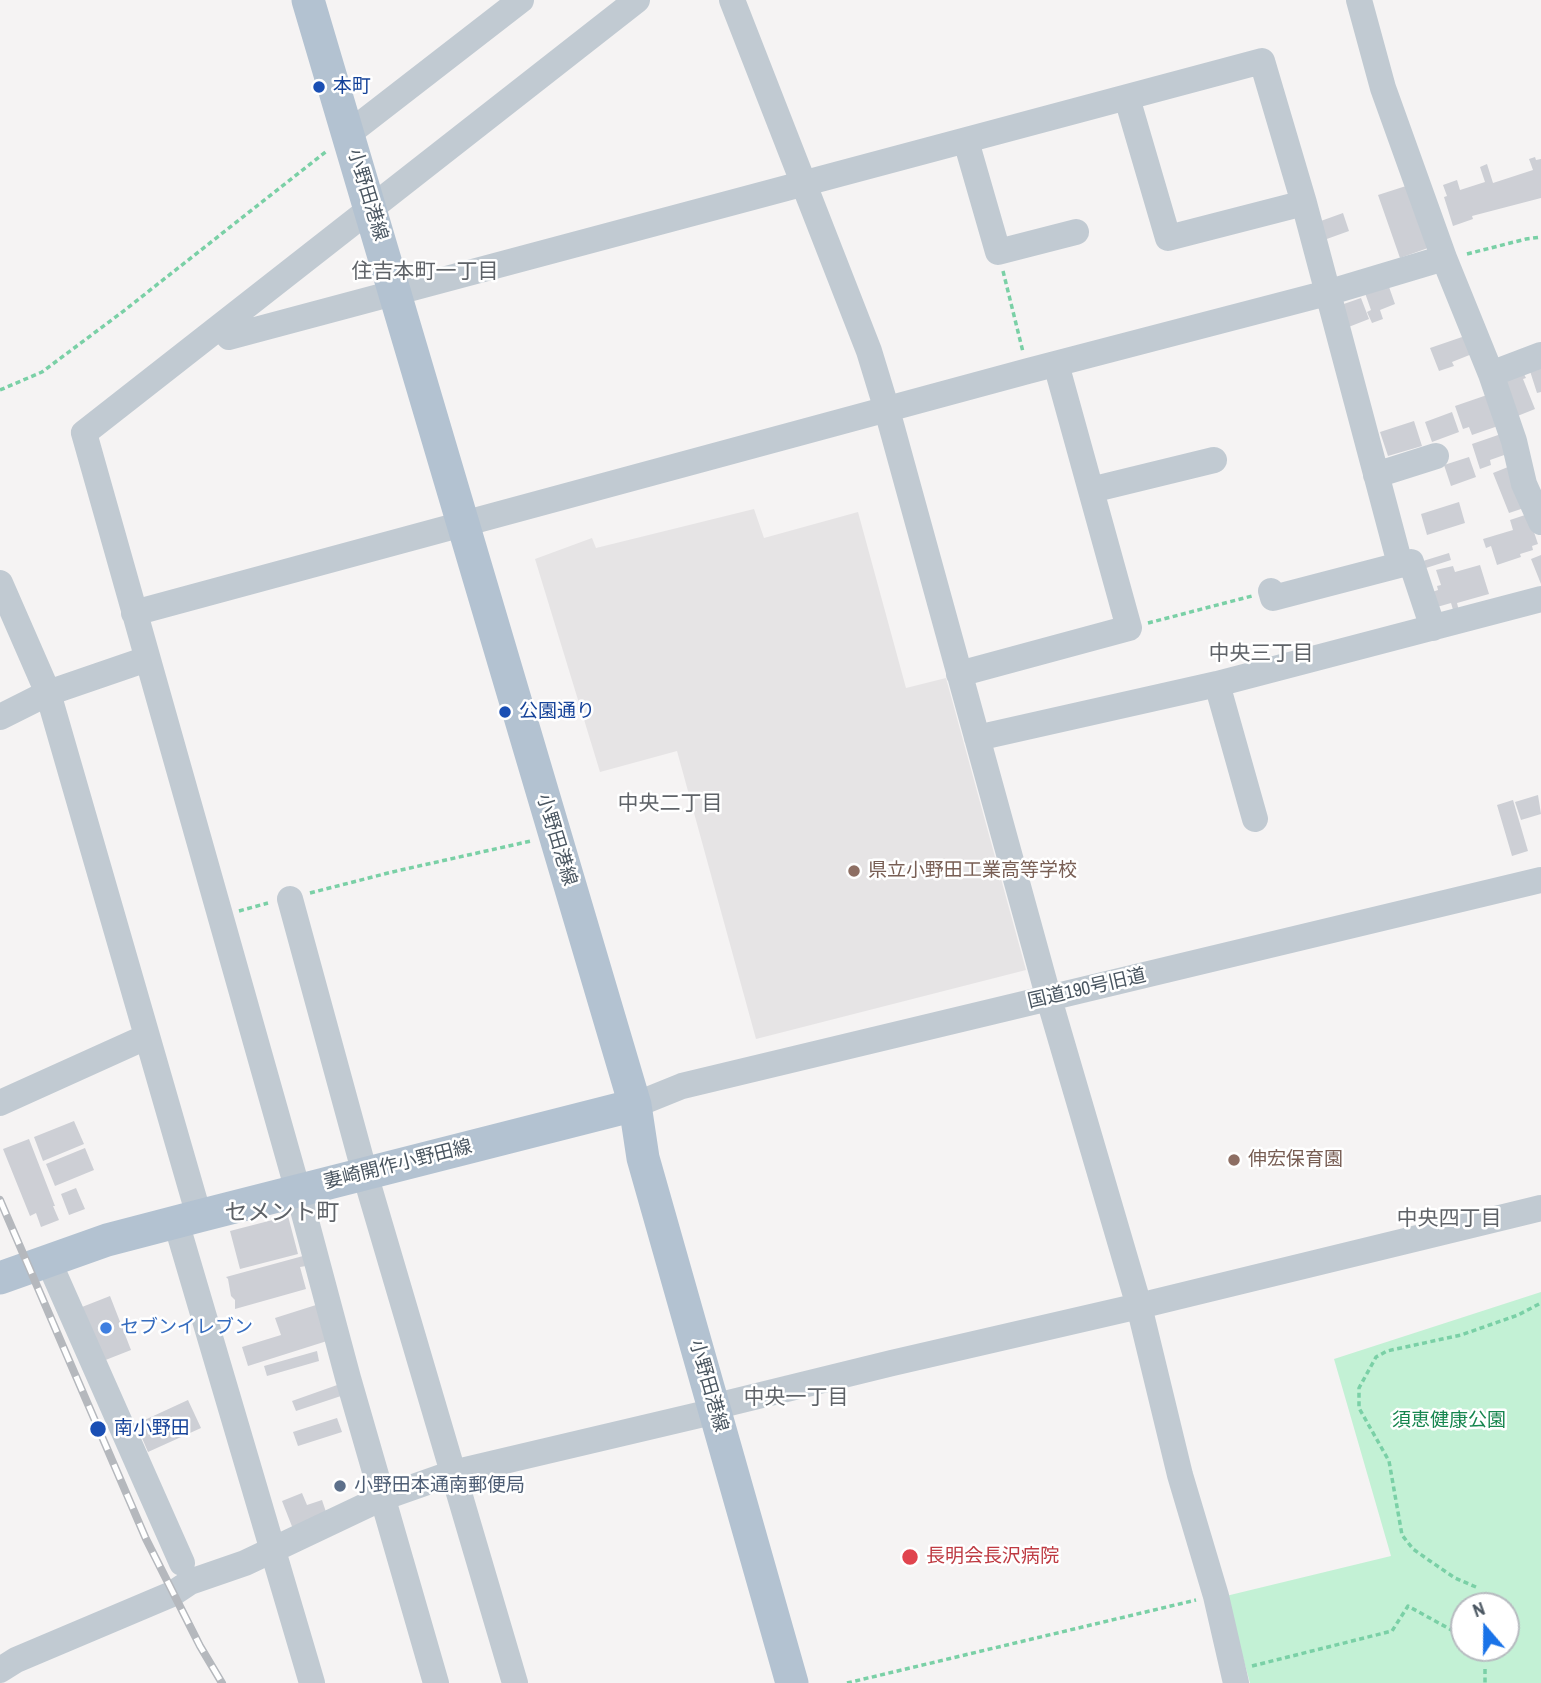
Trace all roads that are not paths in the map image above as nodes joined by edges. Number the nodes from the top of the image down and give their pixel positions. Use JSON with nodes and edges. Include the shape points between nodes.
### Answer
{"nodes":[{"id":1,"x":308,"y":0,"type":"edge"},
{"id":2,"x":521,"y":0,"type":"edge"},
{"id":3,"x":637,"y":0,"type":"edge"},
{"id":4,"x":732,"y":0,"type":"edge"},
{"id":5,"x":1359,"y":0,"type":"edge"},
{"id":6,"x":1127,"y":98,"type":"junction"},
{"id":7,"x":348,"y":134,"type":"junction"},
{"id":8,"x":966,"y":141,"type":"junction"},
{"id":9,"x":802,"y":183,"type":"junction"},
{"id":10,"x":1304,"y":203,"type":"junction"},
{"id":11,"x":371,"y":208,"type":"junction"},
{"id":12,"x":1076,"y":232,"type":"dead end"},
{"id":13,"x":1444,"y":258,"type":"junction"},
{"id":14,"x":396,"y":292,"type":"junction"},
{"id":15,"x":1327,"y":293,"type":"junction"},
{"id":16,"x":221,"y":327,"type":"junction"},
{"id":17,"x":1541,"y":355,"type":"edge"},
{"id":18,"x":1056,"y":364,"type":"junction"},
{"id":19,"x":1490,"y":374,"type":"junction"},
{"id":20,"x":887,"y":410,"type":"junction"},
{"id":21,"x":1436,"y":456,"type":"dead end"},
{"id":22,"x":1214,"y":460,"type":"dead end"},
{"id":23,"x":1376,"y":475,"type":"junction"},
{"id":24,"x":1091,"y":490,"type":"junction"},
{"id":25,"x":1541,"y":522,"type":"edge"},
{"id":26,"x":462,"y":523,"type":"junction"},
{"id":27,"x":1400,"y":564,"type":"junction"},
{"id":28,"x":0,"y":583,"type":"edge"},
{"id":29,"x":1271,"y":591,"type":"road end"},
{"id":30,"x":1541,"y":599,"type":"edge"},
{"id":31,"x":134,"y":613,"type":"junction"},
{"id":32,"x":1433,"y":628,"type":"junction"},
{"id":33,"x":147,"y":659,"type":"junction"},
{"id":34,"x":959,"y":674,"type":"junction"},
{"id":35,"x":1217,"y":684,"type":"junction"},
{"id":36,"x":48,"y":693,"type":"junction"},
{"id":37,"x":0,"y":717,"type":"edge"},
{"id":38,"x":977,"y":738,"type":"junction"},
{"id":39,"x":1255,"y":819,"type":"dead end"},
{"id":40,"x":1541,"y":880,"type":"edge"},
{"id":41,"x":290,"y":899,"type":"road end"},
{"id":42,"x":1049,"y":999,"type":"junction"},
{"id":43,"x":146,"y":1037,"type":"junction"},
{"id":44,"x":0,"y":1103,"type":"edge"},
{"id":45,"x":635,"y":1105,"type":"junction"},
{"id":46,"x":365,"y":1174,"type":"junction"},
{"id":47,"x":298,"y":1191,"type":"junction"},
{"id":48,"x":1541,"y":1208,"type":"edge"},
{"id":49,"x":187,"y":1219,"type":"junction"},
{"id":50,"x":48,"y":1260,"type":"junction"},
{"id":51,"x":0,"y":1278,"type":"edge"},
{"id":52,"x":1139,"y":1306,"type":"junction"},
{"id":53,"x":716,"y":1411,"type":"junction"},
{"id":54,"x":453,"y":1473,"type":"junction"},
{"id":55,"x":382,"y":1498,"type":"junction"},
{"id":56,"x":272,"y":1549,"type":"junction"},
{"id":57,"x":186,"y":1573,"type":"junction"},
{"id":58,"x":0,"y":1670,"type":"edge"},
{"id":59,"x":1234,"y":1677,"type":"edge"},
{"id":60,"x":312,"y":1683,"type":"edge"},
{"id":61,"x":436,"y":1683,"type":"edge"},
{"id":62,"x":515,"y":1683,"type":"edge"},
{"id":63,"x":792,"y":1683,"type":"edge"}],
"edges":[{"from":1,"to":7,"type":"main road","name":"小野田港線"},
{"from":2,"to":7,"type":"street"},
{"from":3,"to":11,"type":"street"},
{"from":4,"to":9,"type":"street"},
{"from":5,"to":13,"type":"street","via":[[1383,88]]},
{"from":6,"to":8,"type":"street"},
{"from":6,"to":10,"type":"street","via":[[1168,239]]},
{"from":6,"to":10,"type":"street","via":[[1262,61]]},
{"from":7,"to":11,"type":"main road","name":"小野田港線"},
{"from":8,"to":9,"type":"street"},
{"from":8,"to":12,"type":"street","via":[[998,252]]},
{"from":9,"to":14,"type":"street"},
{"from":9,"to":20,"type":"street","via":[[869,351]]},
{"from":10,"to":15,"type":"street"},
{"from":11,"to":14,"type":"main road","name":"小野田港線"},
{"from":11,"to":16,"type":"street"},
{"from":13,"to":15,"type":"street"},
{"from":13,"to":19,"type":"street"},
{"from":14,"to":16,"type":"street","via":[[229,337]]},
{"from":14,"to":26,"type":"main road","name":"小野田港線"},
{"from":15,"to":18,"type":"street"},
{"from":15,"to":23,"type":"street"},
{"from":16,"to":31,"type":"street","via":[[84,433]]},
{"from":17,"to":19,"type":"street"},
{"from":18,"to":20,"type":"street"},
{"from":18,"to":24,"type":"street"},
{"from":19,"to":25,"type":"street","via":[[1524,484]]},
{"from":20,"to":26,"type":"street"},
{"from":20,"to":34,"type":"street"},
{"from":21,"to":23,"type":"street"},
{"from":22,"to":24,"type":"street"},
{"from":23,"to":27,"type":"street"},
{"from":24,"to":34,"type":"street","via":[[1129,628]]},
{"from":26,"to":31,"type":"street"},
{"from":26,"to":45,"type":"main road","name":"小野田港線"},
{"from":27,"to":29,"type":"street","via":[[1273,598]]},
{"from":27,"to":32,"type":"street","via":[[1411,562]]},
{"from":28,"to":36,"type":"street"},
{"from":30,"to":32,"type":"street"},
{"from":31,"to":33,"type":"street"},
{"from":32,"to":35,"type":"street"},
{"from":33,"to":36,"type":"street"},
{"from":33,"to":47,"type":"street"},
{"from":34,"to":38,"type":"street"},
{"from":35,"to":38,"type":"street"},
{"from":35,"to":39,"type":"street"},
{"from":36,"to":37,"type":"street"},
{"from":36,"to":43,"type":"street"},
{"from":38,"to":42,"type":"street"},
{"from":40,"to":42,"type":"street","name":"国道190号旧道"},
{"from":41,"to":46,"type":"street"},
{"from":42,"to":45,"type":"street","name":"国道190号旧道","via":[[682,1086]]},
{"from":42,"to":52,"type":"street"},
{"from":43,"to":44,"type":"street"},
{"from":43,"to":49,"type":"street"},
{"from":45,"to":46,"type":"main road","name":"妻崎開作小野田線"},
{"from":45,"to":53,"type":"main road","name":"小野田港線","via":[[643,1158]]},
{"from":46,"to":47,"type":"main road","name":"妻崎開作小野田線"},
{"from":46,"to":54,"type":"street"},
{"from":47,"to":49,"type":"main road","name":"妻崎開作小野田線"},
{"from":47,"to":55,"type":"street"},
{"from":48,"to":52,"type":"street"},
{"from":49,"to":50,"type":"main road","name":"妻崎開作小野田線"},
{"from":49,"to":56,"type":"street"},
{"from":50,"to":51,"type":"main road","name":"妻崎開作小野田線"},
{"from":50,"to":57,"type":"street"},
{"from":52,"to":53,"type":"street","via":[[756,1396]]},
{"from":52,"to":59,"type":"street"},
{"from":53,"to":54,"type":"street"},
{"from":53,"to":63,"type":"main road","name":"小野田港線"},
{"from":54,"to":55,"type":"street"},
{"from":54,"to":62,"type":"street"},
{"from":55,"to":56,"type":"street"},
{"from":55,"to":61,"type":"street"},
{"from":56,"to":57,"type":"street","via":[[245,1563]]},
{"from":56,"to":60,"type":"street"},
{"from":57,"to":58,"type":"street","via":[[172,1594]]}]}
